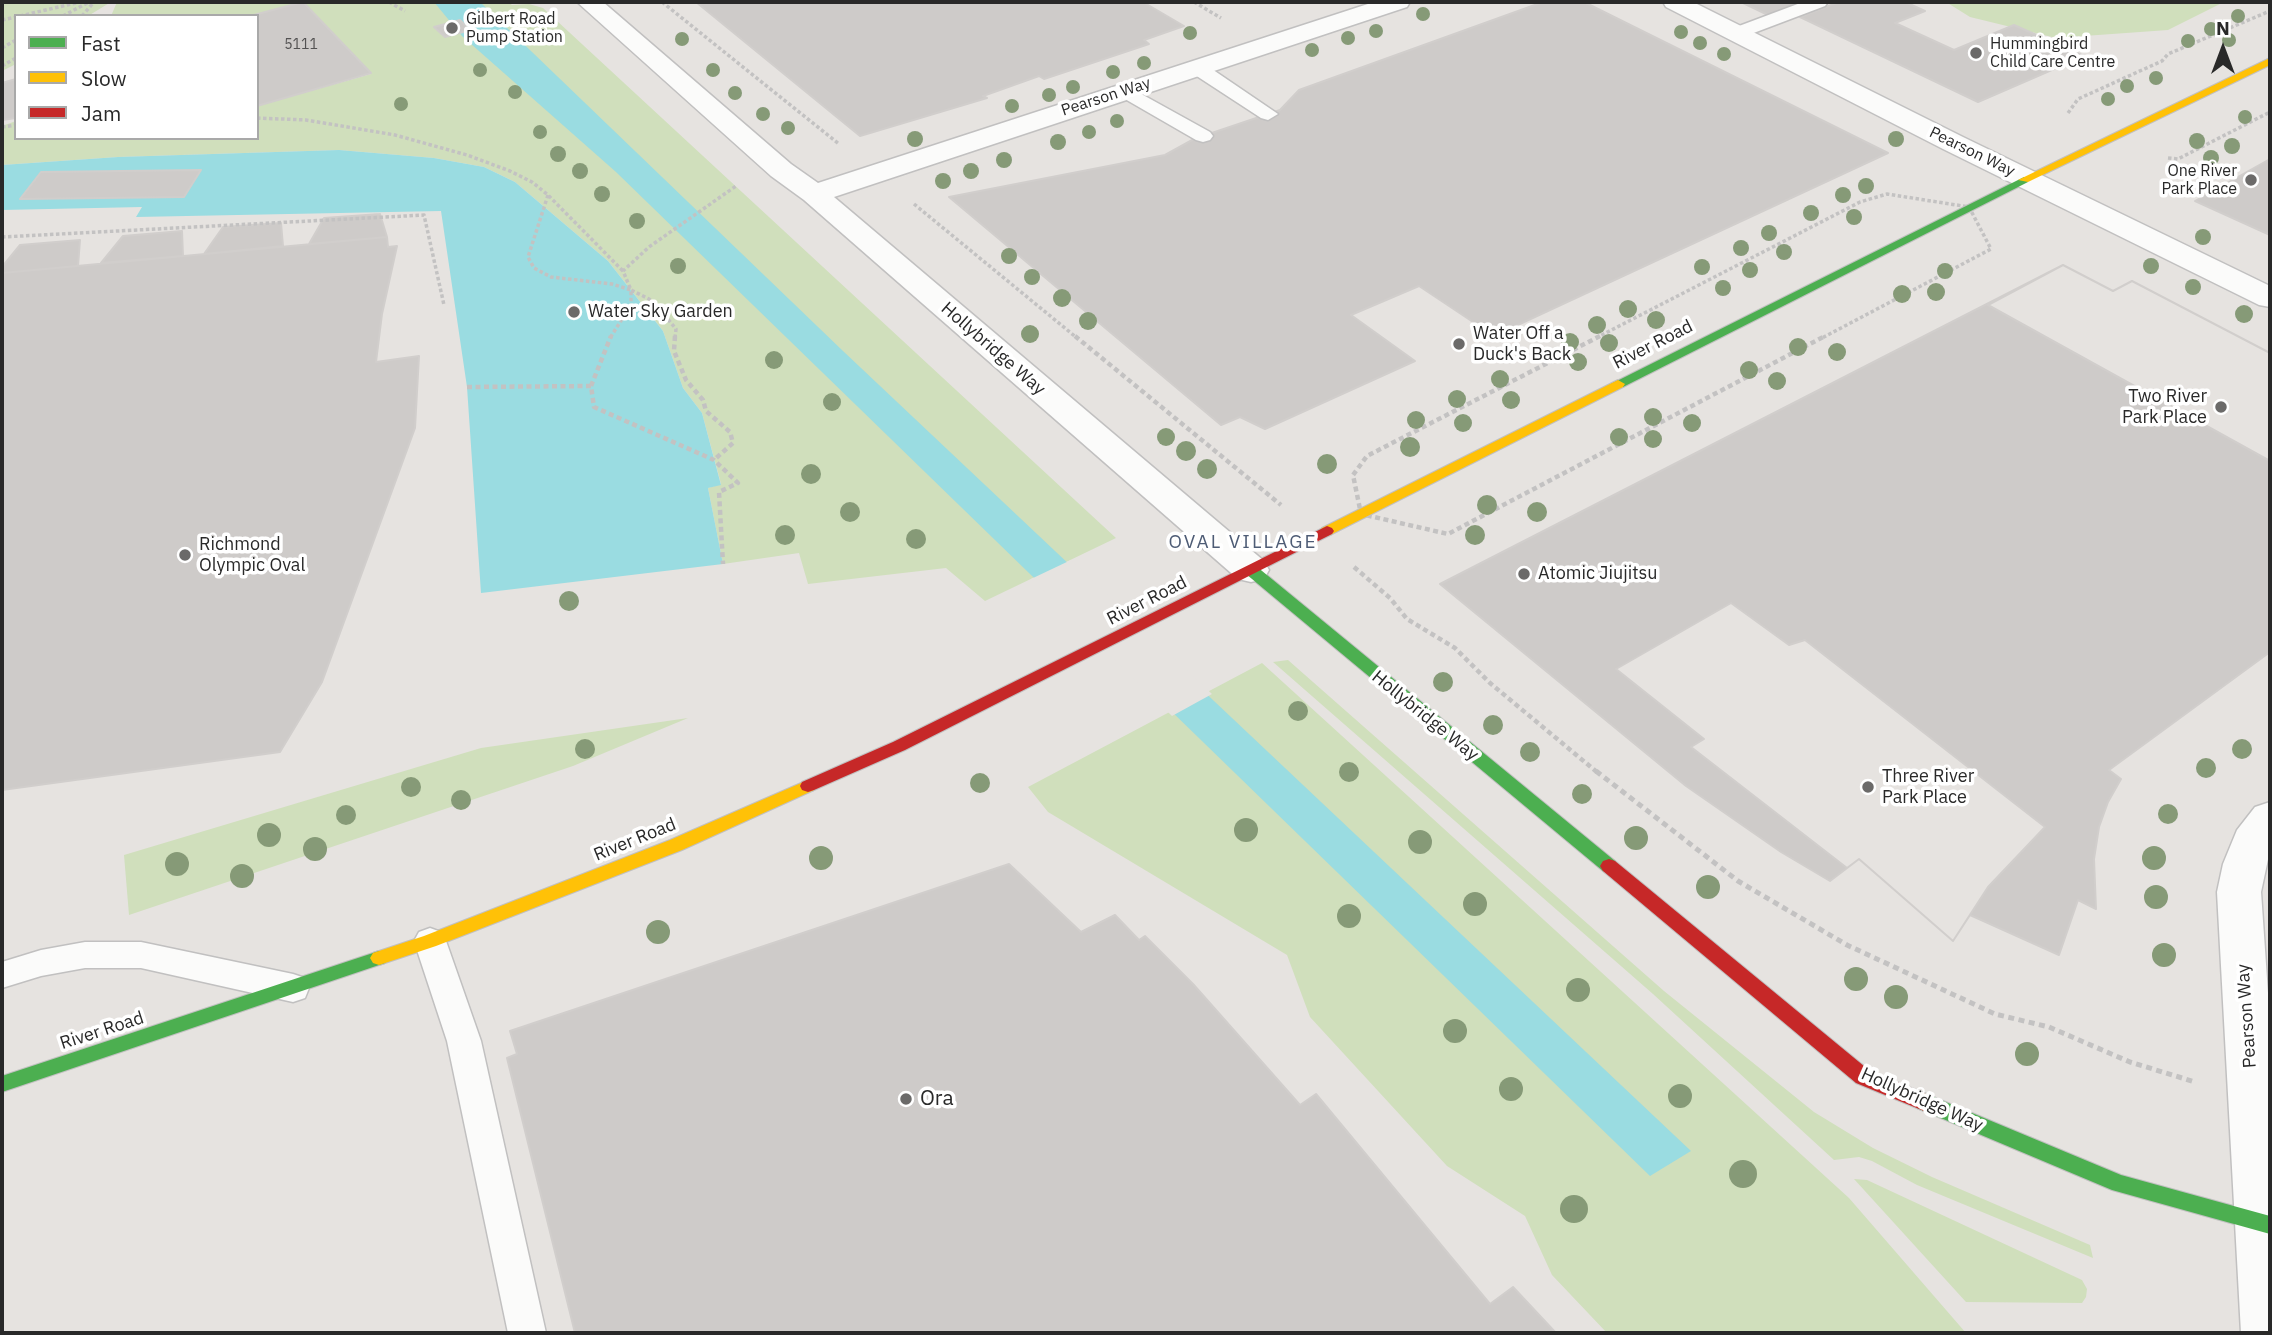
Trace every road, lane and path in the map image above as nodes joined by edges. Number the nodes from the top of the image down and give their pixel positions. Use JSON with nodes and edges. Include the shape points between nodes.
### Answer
{"nodes":[{"id":1,"x":80,"y":2,"type":"edge"},
{"id":2,"x":92,"y":2,"type":"edge"},
{"id":3,"x":389,"y":2,"type":"edge"},
{"id":4,"x":589,"y":2,"type":"edge"},
{"id":5,"x":662,"y":2,"type":"edge"},
{"id":6,"x":1194,"y":2,"type":"edge"},
{"id":7,"x":1398,"y":2,"type":"edge"},
{"id":8,"x":1675,"y":2,"type":"edge"},
{"id":9,"x":1819,"y":2,"type":"edge"},
{"id":10,"x":405,"y":11,"type":"dead end"},
{"id":11,"x":2270,"y":11,"type":"edge"},
{"id":12,"x":27,"y":14,"type":"edge"},
{"id":13,"x":67,"y":14,"type":"edge"},
{"id":14,"x":1222,"y":19,"type":"dead end"},
{"id":15,"x":1737,"y":33,"type":"junction"},
{"id":16,"x":2270,"y":61,"type":"edge"},
{"id":17,"x":1196,"y":67,"type":"junction"},
{"id":18,"x":1125,"y":91,"type":"junction"},
{"id":19,"x":1268,"y":114,"type":"dead end"},
{"id":20,"x":259,"y":118,"type":"edge"},
{"id":21,"x":1203,"y":136,"type":"dead end"},
{"id":22,"x":2093,"y":147,"type":"junction"},
{"id":23,"x":846,"y":150,"type":"dead end"},
{"id":24,"x":2026,"y":179,"type":"junction"},
{"id":25,"x":744,"y":181,"type":"dead end"},
{"id":26,"x":814,"y":194,"type":"junction"},
{"id":27,"x":548,"y":195,"type":"junction"},
{"id":28,"x":914,"y":205,"type":"dead end"},
{"id":29,"x":1969,"y":206,"type":"junction"},
{"id":30,"x":2,"y":237,"type":"edge"},
{"id":31,"x":622,"y":271,"type":"junction"},
{"id":32,"x":631,"y":290,"type":"junction"},
{"id":33,"x":2270,"y":298,"type":"edge"},
{"id":34,"x":444,"y":305,"type":"dead end"},
{"id":35,"x":591,"y":386,"type":"junction"},
{"id":36,"x":467,"y":387,"type":"dead end"},
{"id":37,"x":714,"y":460,"type":"junction"},
{"id":38,"x":1255,"y":483,"type":"dead end"},
{"id":39,"x":1361,"y":514,"type":"junction"},
{"id":40,"x":723,"y":564,"type":"dead end"},
{"id":41,"x":1251,"y":570,"type":"junction"},
{"id":42,"x":1390,"y":598,"type":"dead end"},
{"id":43,"x":2270,"y":818,"type":"edge"},
{"id":44,"x":430,"y":941,"type":"junction"},
{"id":45,"x":2,"y":975,"type":"edge"},
{"id":46,"x":293,"y":988,"type":"junction"},
{"id":47,"x":2130,"y":1062,"type":"dead end"},
{"id":48,"x":2,"y":1084,"type":"edge"},
{"id":49,"x":2264,"y":1223,"type":"edge"},
{"id":50,"x":527,"y":1333,"type":"edge"},
{"id":51,"x":2267,"y":1333,"type":"edge"}],
"edges":[{"from":1,"to":12,"type":"path"},
{"from":2,"to":13,"type":"path"},
{"from":3,"to":10,"type":"path"},
{"from":4,"to":26,"type":"street","name":"Hollybridge Way","via":[[780,170]]},
{"from":5,"to":23,"type":"path"},
{"from":6,"to":14,"type":"path"},
{"from":7,"to":17,"type":"street","name":"Pearson Way"},
{"from":8,"to":15,"type":"street","name":"Pearson Way"},
{"from":9,"to":15,"type":"lane"},
{"from":11,"to":22,"type":"path","via":[[2078,99],[2067,113]]},
{"from":15,"to":24,"type":"street","name":"Pearson Way"},
{"from":16,"to":22,"type":"street","name":"River Road"},
{"from":17,"to":18,"type":"street","name":"Pearson Way"},
{"from":17,"to":19,"type":"lane"},
{"from":18,"to":21,"type":"lane"},
{"from":18,"to":26,"type":"street","name":"Pearson Way"},
{"from":20,"to":27,"type":"path","via":[[306,120],[395,135],[467,155],[532,182]]},
{"from":22,"to":24,"type":"street","name":"River Road"},
{"from":24,"to":29,"type":"street","name":"River Road"},
{"from":24,"to":33,"type":"street","name":"Pearson Way"},
{"from":25,"to":31,"type":"path"},
{"from":26,"to":41,"type":"street","name":"Hollybridge Way"},
{"from":27,"to":31,"type":"path"},
{"from":27,"to":32,"type":"path","via":[[531,241],[528,257],[534,268],[551,278]]},
{"from":28,"to":38,"type":"path"},
{"from":29,"to":39,"type":"street","name":"River Road"},
{"from":29,"to":39,"type":"path","via":[[1991,249],[1448,534]]},
{"from":30,"to":34,"type":"path","via":[[424,215]]},
{"from":31,"to":32,"type":"path"},
{"from":32,"to":35,"type":"path","via":[[631,305],[612,334]]},
{"from":32,"to":37,"type":"path","via":[[653,301],[676,329],[674,351],[686,380],[706,411],[730,432],[733,443]]},
{"from":35,"to":36,"type":"path"},
{"from":35,"to":37,"type":"path","via":[[594,407]]},
{"from":37,"to":40,"type":"path","via":[[738,483],[719,492]]},
{"from":39,"to":41,"type":"street","name":"River Road"},
{"from":41,"to":44,"type":"street","name":"River Road","via":[[899,746],[676,845]]},
{"from":41,"to":49,"type":"street","name":"Hollybridge Way","via":[[1863,1077],[2119,1184]]},
{"from":42,"to":47,"type":"path","via":[[1407,619],[1455,648],[1490,683],[1627,797],[1738,881],[1847,945],[1921,980],[1995,1014],[2049,1027]]},
{"from":43,"to":49,"type":"street","name":"Pearson Way","via":[[2252,842],[2239,892]]},
{"from":44,"to":46,"type":"street","name":"River Road"},
{"from":44,"to":50,"type":"lane","via":[[464,1041]]},
{"from":45,"to":46,"type":"lane","via":[[85,954],[141,954]]},
{"from":46,"to":48,"type":"street","name":"River Road"},
{"from":49,"to":51,"type":"street"}]}
